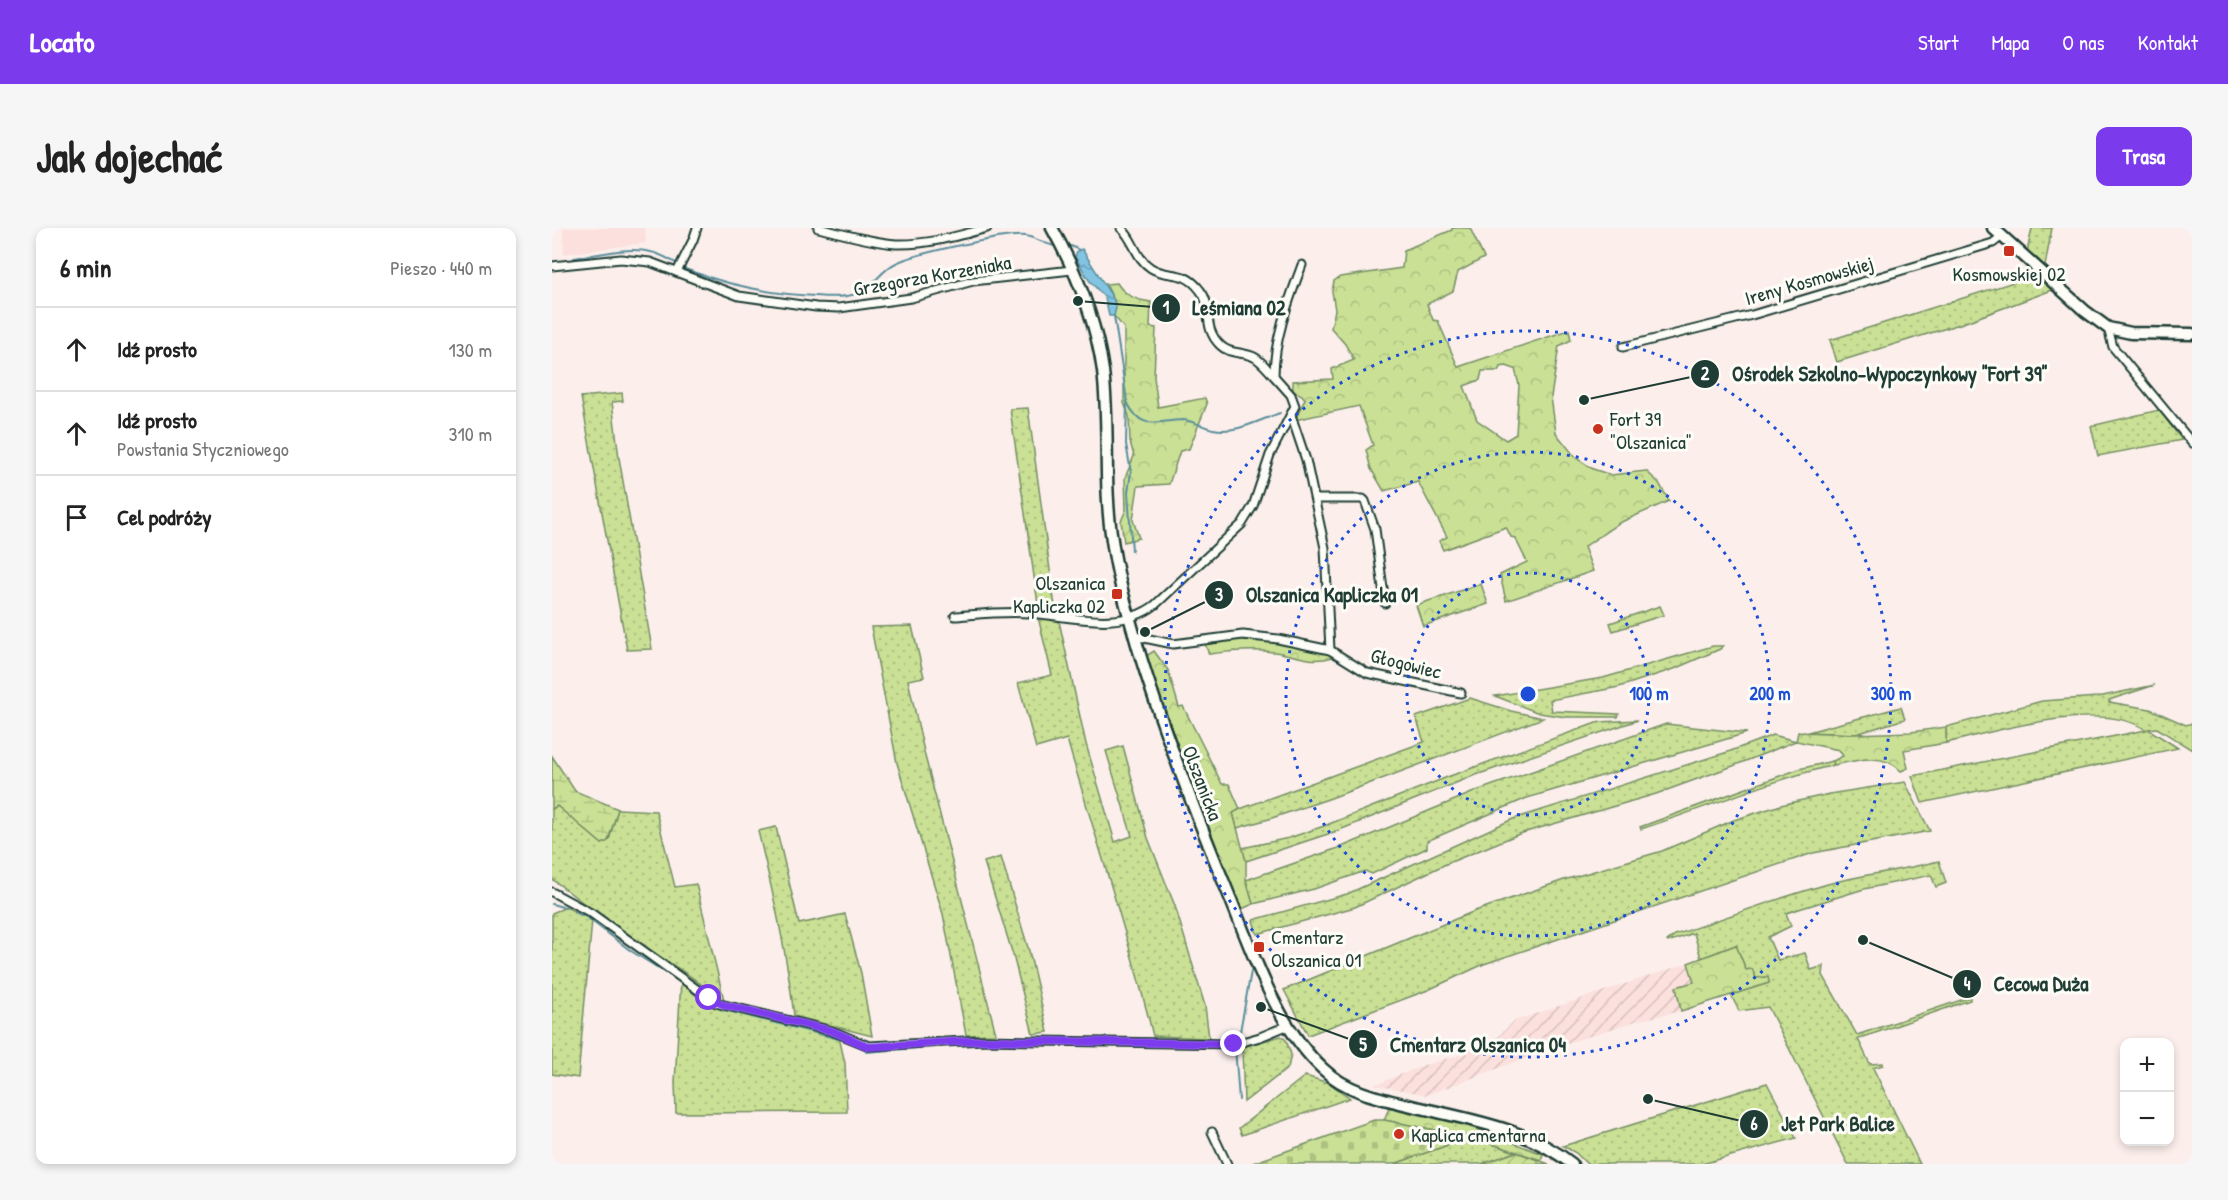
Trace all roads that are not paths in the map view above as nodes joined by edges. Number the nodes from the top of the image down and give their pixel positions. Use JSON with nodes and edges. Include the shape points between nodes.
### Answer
{"nodes":[{"id":1,"x":696,"y":228,"type":"edge"},
{"id":2,"x":818,"y":228,"type":"edge"},
{"id":3,"x":987,"y":228,"type":"edge"},
{"id":4,"x":1052,"y":228,"type":"edge"},
{"id":5,"x":1121,"y":228,"type":"edge"},
{"id":6,"x":1993,"y":228,"type":"edge"},
{"id":7,"x":2002,"y":236,"type":"junction"},
{"id":8,"x":1302,"y":265,"type":"dead end"},
{"id":9,"x":552,"y":266,"type":"edge"},
{"id":10,"x":1072,"y":270,"type":"junction"},
{"id":11,"x":677,"y":272,"type":"junction"},
{"id":12,"x":2108,"y":328,"type":"junction"},
{"id":13,"x":2192,"y":334,"type":"edge"},
{"id":14,"x":1623,"y":347,"type":"dead end"},
{"id":15,"x":1274,"y":376,"type":"junction"},
{"id":16,"x":1291,"y":415,"type":"junction"},
{"id":17,"x":2192,"y":443,"type":"edge"},
{"id":18,"x":1316,"y":499,"type":"junction"},
{"id":19,"x":1385,"y":603,"type":"dead end"},
{"id":20,"x":956,"y":616,"type":"dead end"},
{"id":21,"x":1129,"y":618,"type":"junction"},
{"id":22,"x":1135,"y":636,"type":"junction"},
{"id":23,"x":1330,"y":650,"type":"junction"},
{"id":24,"x":1461,"y":693,"type":"dead end"},
{"id":25,"x":552,"y":892,"type":"edge"},
{"id":26,"x":1289,"y":1025,"type":"junction"},
{"id":27,"x":1212,"y":1132,"type":"dead end"},
{"id":28,"x":1227,"y":1164,"type":"edge"},
{"id":29,"x":1572,"y":1164,"type":"edge"}],
"edges":[{"from":1,"to":11,"type":"street"},
{"from":2,"to":3,"type":"street","via":[[897,244]]},
{"from":4,"to":10,"type":"street","name":"Olszanicka"},
{"from":5,"to":15,"type":"street","via":[[1150,268],[1183,276],[1201,291],[1214,339],[1227,351],[1256,358]]},
{"from":6,"to":7,"type":"street"},
{"from":7,"to":12,"type":"street"},
{"from":7,"to":14,"type":"street","name":"Ireny Kosmowskiej","via":[[1993,243],[1824,295]]},
{"from":8,"to":15,"type":"street","via":[[1276,348]]},
{"from":9,"to":11,"type":"street","name":"Grzegorza Korzeniaka","via":[[621,259],[650,262]]},
{"from":10,"to":11,"type":"street","name":"Grzegorza Korzeniaka","via":[[973,281],[911,298],[839,308],[739,296]]},
{"from":10,"to":21,"type":"street","name":"Olszanicka","via":[[1095,331],[1103,371],[1109,514]]},
{"from":12,"to":13,"type":"street","via":[[2131,333]]},
{"from":12,"to":17,"type":"street","via":[[2113,346]]},
{"from":15,"to":16,"type":"street","via":[[1291,395],[1295,406]]},
{"from":16,"to":18,"type":"street"},
{"from":16,"to":21,"type":"street","via":[[1270,454],[1253,507],[1242,524],[1143,615]]},
{"from":18,"to":19,"type":"street","via":[[1365,501],[1375,529]]},
{"from":18,"to":23,"type":"street","via":[[1325,548]]},
{"from":20,"to":21,"type":"street","via":[[1028,613],[1090,620]]},
{"from":21,"to":22,"type":"street","name":"Olszanicka"},
{"from":22,"to":23,"type":"street","name":"Głogowiec","via":[[1173,644],[1243,635]]},
{"from":22,"to":26,"type":"street","name":"Olszanicka","via":[[1179,774],[1256,958]]},
{"from":23,"to":24,"type":"street","name":"Głogowiec","via":[[1367,673]]},
{"from":25,"to":26,"type":"street","via":[[591,914],[717,1003],[832,1031],[869,1047],[984,1040],[1234,1044]]},
{"from":26,"to":29,"type":"street","name":"Olszanicka","via":[[1318,1065],[1347,1086],[1379,1098],[1511,1131],[1546,1146]]},
{"from":27,"to":28,"type":"street"}]}
